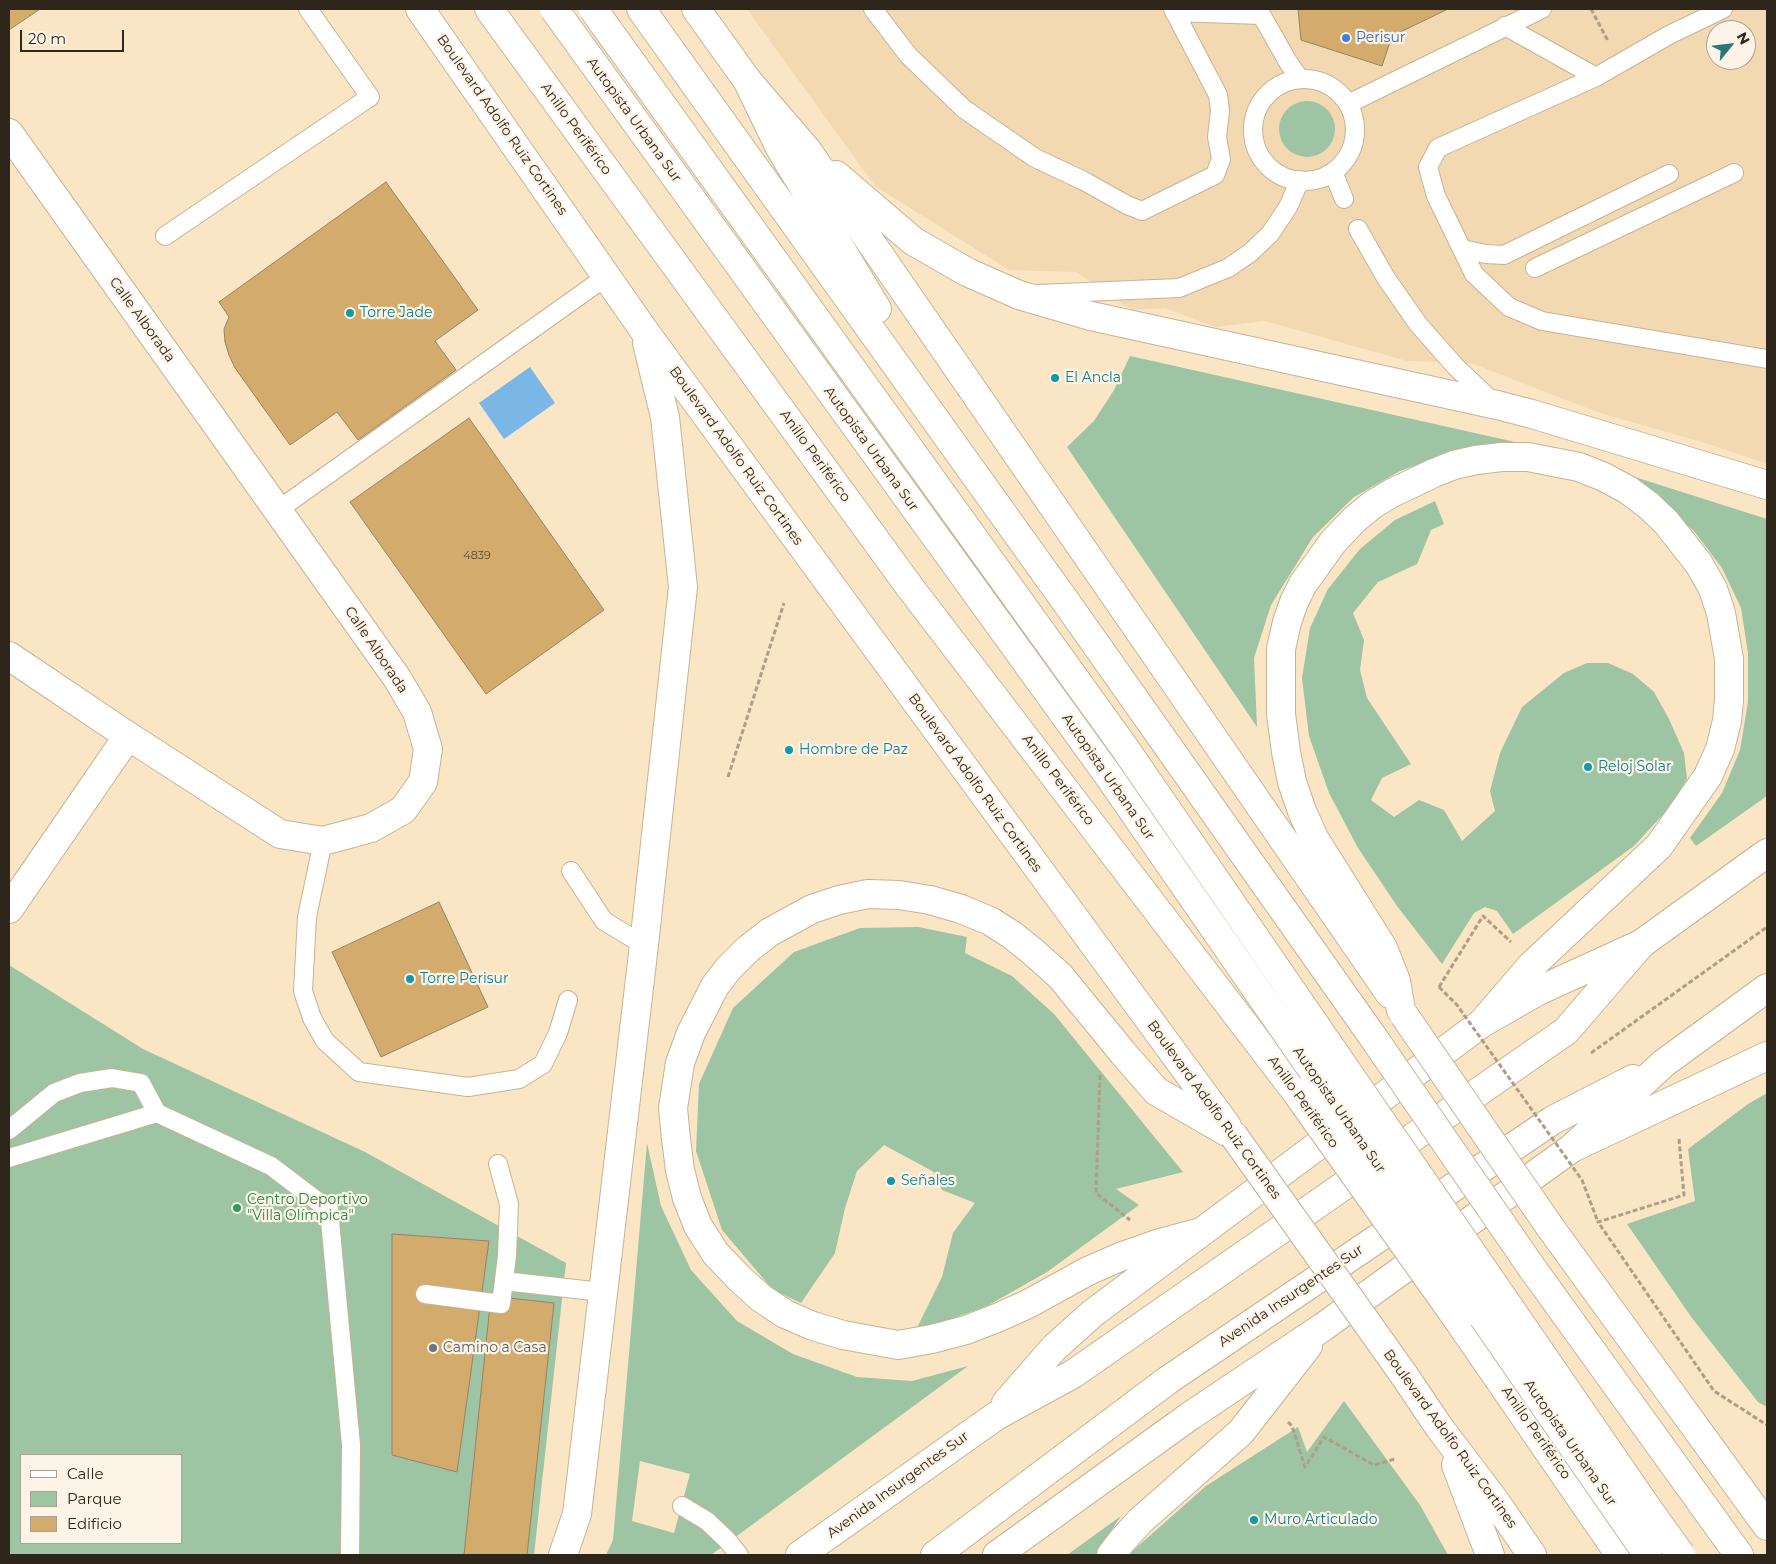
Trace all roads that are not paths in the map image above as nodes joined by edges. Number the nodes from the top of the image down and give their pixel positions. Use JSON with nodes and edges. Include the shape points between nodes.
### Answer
{"nodes":[{"id":1,"x":308,"y":9,"type":"edge"},
{"id":2,"x":420,"y":9,"type":"edge"},
{"id":3,"x":468,"y":9,"type":"edge"},
{"id":4,"x":489,"y":9,"type":"edge"},
{"id":5,"x":554,"y":9,"type":"edge"},
{"id":6,"x":593,"y":9,"type":"edge"},
{"id":7,"x":641,"y":9,"type":"edge"},
{"id":8,"x":696,"y":9,"type":"edge"},
{"id":9,"x":707,"y":9,"type":"edge"},
{"id":10,"x":874,"y":9,"type":"edge"},
{"id":11,"x":1542,"y":9,"type":"edge"},
{"id":12,"x":1723,"y":9,"type":"edge"},
{"id":13,"x":1173,"y":10,"type":"edge"},
{"id":14,"x":1259,"y":12,"type":"edge"},
{"id":15,"x":1696,"y":16,"type":"edge"},
{"id":16,"x":1505,"y":26,"type":"junction"},
{"id":17,"x":1596,"y":77,"type":"junction"},
{"id":18,"x":1300,"y":78,"type":"junction"},
{"id":19,"x":540,"y":80,"type":"junction"},
{"id":20,"x":747,"y":80,"type":"junction"},
{"id":21,"x":1348,"y":104,"type":"junction"},
{"id":22,"x":9,"y":133,"type":"edge"},
{"id":23,"x":807,"y":150,"type":"junction"},
{"id":24,"x":1334,"y":172,"type":"junction"},
{"id":25,"x":1734,"y":173,"type":"dead end"},
{"id":26,"x":1669,"y":174,"type":"dead end"},
{"id":27,"x":1300,"y":180,"type":"junction"},
{"id":28,"x":1344,"y":199,"type":"dead end"},
{"id":29,"x":1358,"y":229,"type":"dead end"},
{"id":30,"x":165,"y":236,"type":"dead end"},
{"id":31,"x":1462,"y":249,"type":"junction"},
{"id":32,"x":1535,"y":268,"type":"dead end"},
{"id":33,"x":607,"y":276,"type":"junction"},
{"id":34,"x":1018,"y":295,"type":"junction"},
{"id":35,"x":643,"y":329,"type":"junction"},
{"id":36,"x":1767,"y":359,"type":"edge"},
{"id":37,"x":1497,"y":405,"type":"junction"},
{"id":38,"x":1767,"y":485,"type":"edge"},
{"id":39,"x":278,"y":510,"type":"junction"},
{"id":40,"x":1066,"y":602,"type":"junction"},
{"id":41,"x":9,"y":656,"type":"edge"},
{"id":42,"x":128,"y":736,"type":"junction"},
{"id":43,"x":324,"y":841,"type":"junction"},
{"id":44,"x":1767,"y":853,"type":"edge"},
{"id":45,"x":571,"y":871,"type":"dead end"},
{"id":46,"x":9,"y":909,"type":"edge"},
{"id":47,"x":1641,"y":944,"type":"junction"},
{"id":48,"x":644,"y":945,"type":"junction"},
{"id":49,"x":1767,"y":988,"type":"edge"},
{"id":50,"x":568,"y":1000,"type":"dead end"},
{"id":51,"x":1402,"y":1013,"type":"junction"},
{"id":52,"x":1482,"y":1023,"type":"junction"},
{"id":53,"x":1767,"y":1056,"type":"edge"},
{"id":54,"x":1664,"y":1063,"type":"junction"},
{"id":55,"x":157,"y":1113,"type":"junction"},
{"id":56,"x":9,"y":1130,"type":"edge"},
{"id":57,"x":1234,"y":1136,"type":"junction"},
{"id":58,"x":1572,"y":1148,"type":"junction"},
{"id":59,"x":9,"y":1158,"type":"edge"},
{"id":60,"x":498,"y":1164,"type":"dead end"},
{"id":61,"x":1201,"y":1232,"type":"junction"},
{"id":62,"x":504,"y":1281,"type":"junction"},
{"id":63,"x":602,"y":1292,"type":"junction"},
{"id":64,"x":424,"y":1294,"type":"dead end"},
{"id":65,"x":1323,"y":1327,"type":"junction"},
{"id":66,"x":996,"y":1416,"type":"junction"},
{"id":67,"x":1439,"y":1427,"type":"junction"},
{"id":68,"x":1742,"y":1493,"type":"junction"},
{"id":69,"x":682,"y":1506,"type":"dead end"},
{"id":70,"x":1767,"y":1514,"type":"edge"},
{"id":71,"x":1767,"y":1526,"type":"edge"},
{"id":72,"x":350,"y":1555,"type":"edge"},
{"id":73,"x":563,"y":1555,"type":"edge"},
{"id":74,"x":739,"y":1555,"type":"edge"},
{"id":75,"x":800,"y":1555,"type":"edge"},
{"id":76,"x":934,"y":1555,"type":"edge"},
{"id":77,"x":997,"y":1555,"type":"edge"},
{"id":78,"x":1111,"y":1555,"type":"edge"},
{"id":79,"x":1490,"y":1555,"type":"edge"},
{"id":80,"x":1532,"y":1555,"type":"edge"},
{"id":81,"x":1620,"y":1555,"type":"edge"},
{"id":82,"x":1648,"y":1555,"type":"edge"},
{"id":83,"x":1681,"y":1555,"type":"edge"},
{"id":84,"x":1739,"y":1555,"type":"edge"}],
"edges":[{"from":1,"to":30,"type":"lane","via":[[370,97]]},
{"from":2,"to":33,"type":"main road","name":"Boulevard Adolfo Ruiz Cortines"},
{"from":3,"to":19,"type":"main road","via":[[502,51]]},
{"from":4,"to":19,"type":"main road","name":"Anillo Periférico"},
{"from":5,"to":82,"type":"main road","name":"Autopista Urbana Sur","bridge":true,"via":[[1114,784]]},
{"from":6,"to":83,"type":"main road","name":"Autopista Urbana Sur","bridge":true,"via":[[1124,747]]},
{"from":7,"to":40,"type":"main road"},
{"from":8,"to":20,"type":"main road"},
{"from":9,"to":20,"type":"lane"},
{"from":10,"to":13,"type":"lane","via":[[908,55],[964,110],[1035,158],[1142,211],[1215,174],[1221,159],[1217,137],[1218,96]]},
{"from":11,"to":16,"type":"lane"},
{"from":12,"to":15,"type":"lane"},
{"from":13,"to":14,"type":"lane"},
{"from":14,"to":18,"type":"lane"},
{"from":15,"to":17,"type":"lane"},
{"from":16,"to":17,"type":"lane"},
{"from":16,"to":21,"type":"lane"},
{"from":17,"to":31,"type":"lane","via":[[1438,148],[1428,166],[1436,196]]},
{"from":18,"to":21,"type":"lane","via":[[1328,84]]},
{"from":18,"to":27,"type":"lane","via":[[1285,82],[1262,100],[1255,114],[1253,129],[1262,158],[1272,169],[1285,177]]},
{"from":19,"to":81,"type":"main road","name":"Anillo Periférico","bridge":true,"via":[[909,586],[1296,1092]]},
{"from":20,"to":23,"type":"main road"},
{"from":20,"to":40,"type":"main road","via":[[780,148],[842,254]]},
{"from":21,"to":24,"type":"lane","via":[[1355,122],[1354,141],[1347,159]]},
{"from":22,"to":39,"type":"main road","name":"Calle Alborada"},
{"from":23,"to":34,"type":"main road","via":[[913,241],[967,272]]},
{"from":23,"to":51,"type":"main road"},
{"from":24,"to":27,"type":"lane","via":[[1312,181]]},
{"from":24,"to":28,"type":"lane"},
{"from":25,"to":32,"type":"lane"},
{"from":26,"to":31,"type":"lane","via":[[1504,255]]},
{"from":27,"to":34,"type":"lane","via":[[1288,207],[1270,234],[1250,253],[1228,268],[1179,288]]},
{"from":29,"to":37,"type":"lane","via":[[1418,324],[1455,366]]},
{"from":31,"to":36,"type":"lane","via":[[1474,274],[1509,307],[1542,320]]},
{"from":33,"to":35,"type":"main road","name":"Boulevard Adolfo Ruiz Cortines"},
{"from":33,"to":39,"type":"lane"},
{"from":34,"to":37,"type":"main road","via":[[1091,316]]},
{"from":35,"to":48,"type":"main road","via":[[665,417],[683,587]]},
{"from":35,"to":57,"type":"main road","name":"Boulevard Adolfo Ruiz Cortines"},
{"from":37,"to":38,"type":"main road"},
{"from":39,"to":43,"type":"main road","name":"Calle Alborada","via":[[397,678],[417,712],[428,749],[423,782],[402,810],[371,828]]},
{"from":40,"to":84,"type":"main road","bridge":true,"via":[[1532,1268]]},
{"from":41,"to":42,"type":"main road","name":"Calle Alborada"},
{"from":42,"to":43,"type":"main road","name":"Calle Alborada","via":[[280,834]]},
{"from":42,"to":46,"type":"main road"},
{"from":43,"to":50,"type":"lane","via":[[307,917],[303,991],[312,1018],[325,1041],[358,1072],[468,1087],[519,1079],[543,1064],[558,1033]]},
{"from":44,"to":47,"type":"main road","name":"Avenida Insurgentes Sur"},
{"from":45,"to":48,"type":"lane","via":[[604,921]]},
{"from":47,"to":52,"type":"main road","name":"Avenida Insurgentes Sur","via":[[1538,991]]},
{"from":47,"to":66,"type":"main road","name":"Avenida Insurgentes Sur","via":[[1566,1031],[1073,1374]]},
{"from":48,"to":63,"type":"main road"},
{"from":49,"to":54,"type":"main road","name":"Avenida Insurgentes Sur"},
{"from":51,"to":52,"type":"main road","via":[[1396,981],[1383,948],[1314,838],[1292,782],[1281,714],[1282,649],[1287,622],[1303,584],[1332,542],[1372,505],[1454,465],[1485,459],[1528,457],[1579,467],[1604,477],[1628,490],[1666,522],[1699,564],[1722,613],[1728,649],[1729,700],[1720,749],[1708,776],[1659,846],[1531,966]]},
{"from":51,"to":68,"type":"main road","bridge":true,"via":[[1550,1227]]},
{"from":52,"to":61,"type":"main road","name":"Avenida Insurgentes Sur"},
{"from":53,"to":58,"type":"main road"},
{"from":54,"to":58,"type":"main road","name":"Avenida Insurgentes Sur"},
{"from":54,"to":76,"type":"main road","name":"Avenida Insurgentes Sur","via":[[1553,1120],[1168,1380]]},
{"from":55,"to":56,"type":"lane","via":[[141,1083],[112,1078],[80,1083],[54,1093]]},
{"from":55,"to":59,"type":"lane"},
{"from":55,"to":72,"type":"lane","via":[[271,1166],[329,1210],[351,1445]]},
{"from":57,"to":61,"type":"main road","via":[[1156,1091],[1060,976],[1032,951],[990,921],[930,900],[868,894],[812,909],[791,920],[748,949],[715,986],[704,1004],[680,1063],[673,1108],[676,1139],[687,1198],[698,1226],[716,1254],[761,1298],[784,1314],[813,1326],[843,1335],[898,1344],[932,1339],[998,1318],[1120,1257]]},
{"from":57,"to":67,"type":"main road","name":"Boulevard Adolfo Ruiz Cortines","bridge":true},
{"from":58,"to":65,"type":"main road","name":"Avenida Insurgentes Sur"},
{"from":60,"to":62,"type":"lane","via":[[509,1204]]},
{"from":61,"to":66,"type":"main road","name":"Avenida Insurgentes Sur","via":[[1093,1313],[1054,1348]]},
{"from":62,"to":63,"type":"lane"},
{"from":62,"to":64,"type":"lane","via":[[501,1304]]},
{"from":63,"to":73,"type":"main road","via":[[577,1514]]},
{"from":65,"to":77,"type":"main road","name":"Avenida Insurgentes Sur","via":[[1190,1416]]},
{"from":65,"to":78,"type":"main road","via":[[1241,1432],[1140,1521]]},
{"from":66,"to":75,"type":"main road","name":"Avenida Insurgentes Sur"},
{"from":67,"to":79,"type":"main road"},
{"from":67,"to":80,"type":"main road","name":"Boulevard Adolfo Ruiz Cortines"},
{"from":68,"to":70,"type":"main road"},
{"from":68,"to":71,"type":"main road"},
{"from":69,"to":74,"type":"lane","via":[[708,1521]]}]}
